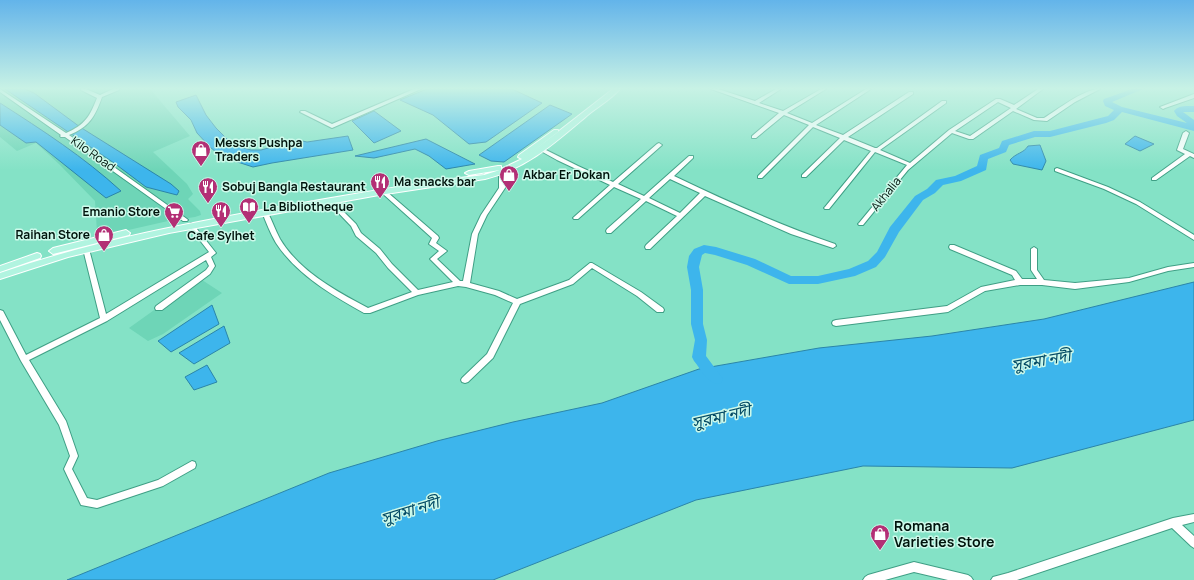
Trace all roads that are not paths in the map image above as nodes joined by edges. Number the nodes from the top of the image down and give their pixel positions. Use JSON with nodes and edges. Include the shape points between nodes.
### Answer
{"nodes":[{"id":1,"x":33,"y":116,"type":"edge"},
{"id":2,"x":36,"y":116,"type":"edge"},
{"id":3,"x":91,"y":116,"type":"edge"},
{"id":4,"x":311,"y":116,"type":"edge"},
{"id":5,"x":355,"y":116,"type":"edge"},
{"id":6,"x":574,"y":116,"type":"edge"},
{"id":7,"x":584,"y":116,"type":"edge"},
{"id":8,"x":779,"y":116,"type":"edge"},
{"id":9,"x":790,"y":116,"type":"edge"},
{"id":10,"x":826,"y":116,"type":"edge"},
{"id":11,"x":876,"y":116,"type":"edge"},
{"id":12,"x":923,"y":116,"type":"edge"},
{"id":13,"x":974,"y":116,"type":"edge"},
{"id":14,"x":1002,"y":116,"type":"edge"},
{"id":15,"x":1030,"y":116,"type":"edge"},
{"id":16,"x":1051,"y":116,"type":"edge"},
{"id":17,"x":812,"y":125,"type":"junction"},
{"id":18,"x":951,"y":131,"type":"junction"},
{"id":19,"x":1186,"y":132,"type":"dead end"},
{"id":20,"x":64,"y":136,"type":"junction"},
{"id":21,"x":754,"y":137,"type":"dead end"},
{"id":22,"x":842,"y":138,"type":"junction"},
{"id":23,"x":659,"y":145,"type":"dead end"},
{"id":24,"x":542,"y":150,"type":"junction"},
{"id":25,"x":874,"y":150,"type":"junction"},
{"id":26,"x":1192,"y":155,"type":"edge"},
{"id":27,"x":691,"y":157,"type":"dead end"},
{"id":28,"x":911,"y":165,"type":"junction"},
{"id":29,"x":1057,"y":170,"type":"dead end"},
{"id":30,"x":502,"y":173,"type":"junction"},
{"id":31,"x":804,"y":176,"type":"dead end"},
{"id":32,"x":671,"y":177,"type":"junction"},
{"id":33,"x":760,"y":177,"type":"dead end"},
{"id":34,"x":1154,"y":179,"type":"dead end"},
{"id":35,"x":615,"y":184,"type":"junction"},
{"id":36,"x":384,"y":192,"type":"junction"},
{"id":37,"x":704,"y":193,"type":"junction"},
{"id":38,"x":646,"y":199,"type":"junction"},
{"id":39,"x":330,"y":201,"type":"junction"},
{"id":40,"x":827,"y":208,"type":"dead end"},
{"id":41,"x":265,"y":212,"type":"junction"},
{"id":42,"x":680,"y":215,"type":"junction"},
{"id":43,"x":576,"y":218,"type":"dead end"},
{"id":44,"x":184,"y":222,"type":"junction"},
{"id":45,"x":861,"y":224,"type":"dead end"},
{"id":46,"x":609,"y":231,"type":"dead end"},
{"id":47,"x":1194,"y":238,"type":"edge"},
{"id":48,"x":833,"y":246,"type":"dead end"},
{"id":49,"x":648,"y":247,"type":"dead end"},
{"id":50,"x":952,"y":247,"type":"dead end"},
{"id":51,"x":86,"y":249,"type":"junction"},
{"id":52,"x":1034,"y":249,"type":"dead end"},
{"id":53,"x":208,"y":257,"type":"junction"},
{"id":54,"x":1194,"y":265,"type":"edge"},
{"id":55,"x":0,"y":268,"type":"edge"},
{"id":56,"x":0,"y":276,"type":"edge"},
{"id":57,"x":1020,"y":282,"type":"junction"},
{"id":58,"x":1042,"y":282,"type":"junction"},
{"id":59,"x":458,"y":283,"type":"junction"},
{"id":60,"x":466,"y":284,"type":"junction"},
{"id":61,"x":417,"y":293,"type":"junction"},
{"id":62,"x":517,"y":302,"type":"junction"},
{"id":63,"x":159,"y":308,"type":"dead end"},
{"id":64,"x":660,"y":310,"type":"dead end"},
{"id":65,"x":0,"y":313,"type":"edge"},
{"id":66,"x":104,"y":319,"type":"junction"},
{"id":67,"x":836,"y":323,"type":"dead end"},
{"id":68,"x":24,"y":359,"type":"junction"},
{"id":69,"x":465,"y":380,"type":"dead end"},
{"id":70,"x":192,"y":465,"type":"dead end"},
{"id":71,"x":1194,"y":518,"type":"edge"},
{"id":72,"x":1173,"y":523,"type":"junction"},
{"id":73,"x":1194,"y":543,"type":"edge"},
{"id":74,"x":868,"y":580,"type":"edge"},
{"id":75,"x":968,"y":580,"type":"edge"},
{"id":76,"x":996,"y":580,"type":"edge"}],
"edges":[{"from":1,"to":20,"type":"street","name":"Kilo Road"},
{"from":2,"to":20,"type":"street","name":"Kilo Road"},
{"from":3,"to":20,"type":"street","via":[[81,129]]},
{"from":4,"to":5,"type":"street","via":[[332,126]]},
{"from":6,"to":44,"type":"main road","via":[[518,160],[504,166]]},
{"from":7,"to":24,"type":"main road"},
{"from":8,"to":21,"type":"street"},
{"from":9,"to":17,"type":"street"},
{"from":10,"to":17,"type":"street"},
{"from":11,"to":22,"type":"street"},
{"from":12,"to":25,"type":"street"},
{"from":13,"to":18,"type":"street","name":"Akhalia"},
{"from":14,"to":18,"type":"street","via":[[971,138]]},
{"from":15,"to":16,"type":"street","via":[[1045,120]]},
{"from":17,"to":22,"type":"street"},
{"from":17,"to":33,"type":"street"},
{"from":18,"to":28,"type":"street","name":"Akhalia"},
{"from":19,"to":26,"type":"street","via":[[1180,150]]},
{"from":20,"to":44,"type":"street","name":"Kilo Road"},
{"from":22,"to":25,"type":"street"},
{"from":22,"to":31,"type":"street"},
{"from":23,"to":35,"type":"street"},
{"from":24,"to":30,"type":"main road"},
{"from":24,"to":35,"type":"street","via":[[582,171]]},
{"from":25,"to":28,"type":"street"},
{"from":25,"to":40,"type":"street"},
{"from":26,"to":34,"type":"street"},
{"from":27,"to":32,"type":"street"},
{"from":28,"to":45,"type":"street","name":"Akhalia"},
{"from":29,"to":47,"type":"street","via":[[1138,203]]},
{"from":30,"to":36,"type":"main road"},
{"from":30,"to":60,"type":"street","via":[[502,188],[475,234]]},
{"from":32,"to":37,"type":"street"},
{"from":32,"to":38,"type":"street"},
{"from":35,"to":38,"type":"street"},
{"from":35,"to":43,"type":"street"},
{"from":36,"to":39,"type":"main road"},
{"from":36,"to":59,"type":"street","via":[[436,238],[432,244],[444,251],[433,259]]},
{"from":37,"to":42,"type":"street"},
{"from":37,"to":48,"type":"street","via":[[813,240]]},
{"from":38,"to":42,"type":"street"},
{"from":38,"to":46,"type":"street"},
{"from":39,"to":41,"type":"main road"},
{"from":39,"to":61,"type":"street","via":[[354,225],[358,234],[378,251]]},
{"from":41,"to":44,"type":"main road"},
{"from":41,"to":61,"type":"street","via":[[281,245],[298,263],[321,283],[367,311]]},
{"from":42,"to":49,"type":"street"},
{"from":44,"to":51,"type":"main road"},
{"from":44,"to":53,"type":"street","name":"Kilo Road","via":[[213,253]]},
{"from":44,"to":55,"type":"main road","via":[[85,242]]},
{"from":50,"to":57,"type":"street","via":[[1014,273]]},
{"from":51,"to":56,"type":"main road","via":[[34,263]]},
{"from":51,"to":66,"type":"street"},
{"from":52,"to":58,"type":"street","via":[[1034,270]]},
{"from":53,"to":63,"type":"street","via":[[212,266],[208,272]]},
{"from":53,"to":66,"type":"street"},
{"from":54,"to":58,"type":"street","via":[[1129,280],[1075,286]]},
{"from":57,"to":58,"type":"street"},
{"from":57,"to":67,"type":"street","via":[[983,288],[948,309]]},
{"from":59,"to":60,"type":"street"},
{"from":59,"to":61,"type":"street"},
{"from":60,"to":62,"type":"street"},
{"from":62,"to":64,"type":"street","via":[[571,282],[592,265]]},
{"from":62,"to":69,"type":"street","via":[[490,356]]},
{"from":65,"to":68,"type":"street"},
{"from":66,"to":68,"type":"street"},
{"from":68,"to":70,"type":"street","via":[[62,424],[74,456],[68,469],[84,502],[97,504],[160,483]]},
{"from":71,"to":72,"type":"street"},
{"from":72,"to":73,"type":"street"},
{"from":72,"to":76,"type":"street"},
{"from":74,"to":75,"type":"street","via":[[914,567]]}]}
